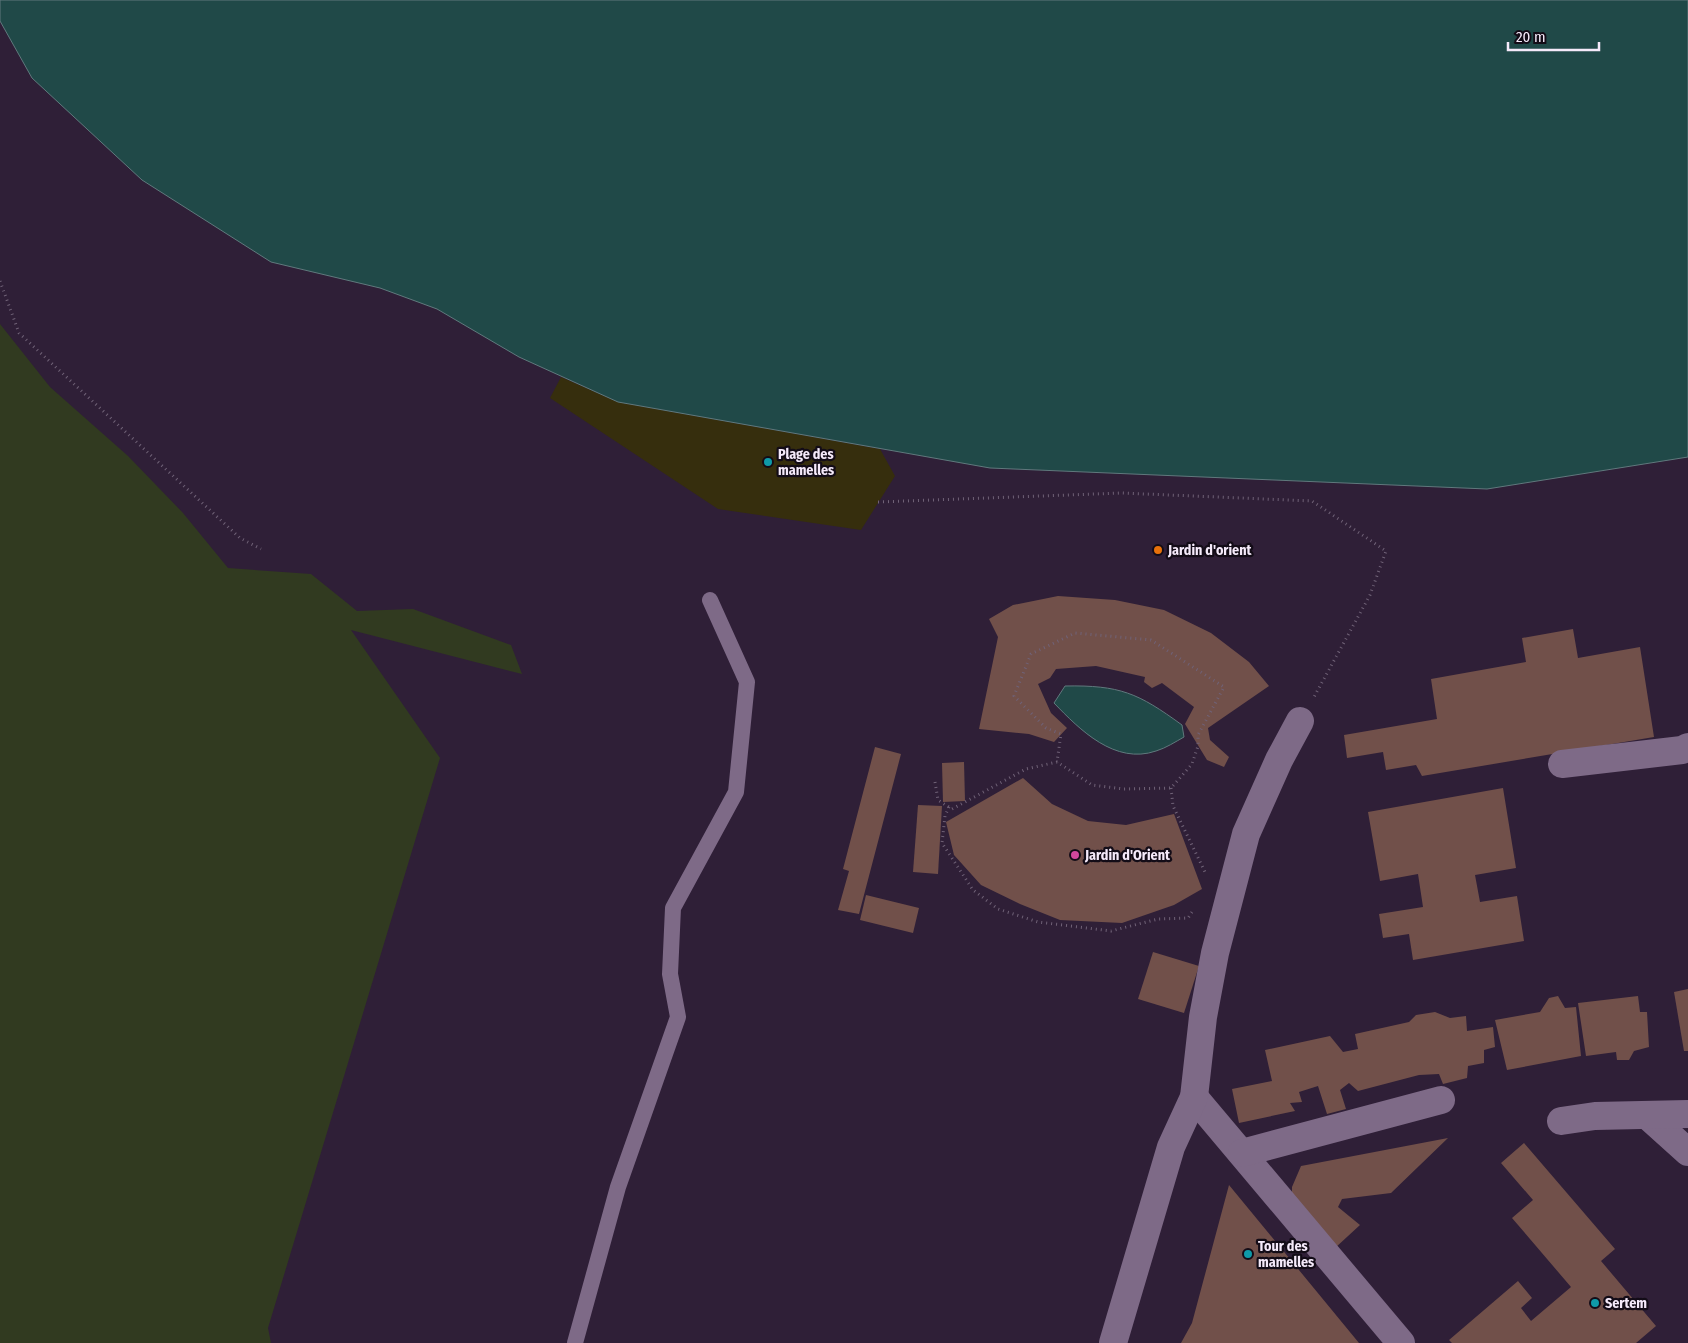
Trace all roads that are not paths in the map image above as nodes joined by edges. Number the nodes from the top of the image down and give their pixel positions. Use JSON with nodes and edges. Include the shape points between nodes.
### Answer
{"nodes":[{"id":1,"x":710,"y":600,"type":"dead end"},
{"id":2,"x":1300,"y":721,"type":"road end"},
{"id":3,"x":1688,"y":747,"type":"edge"},
{"id":4,"x":1562,"y":764,"type":"dead end"},
{"id":5,"x":1194,"y":1097,"type":"junction"},
{"id":6,"x":1441,"y":1100,"type":"dead end"},
{"id":7,"x":1688,"y":1114,"type":"edge"},
{"id":8,"x":1648,"y":1116,"type":"junction"},
{"id":9,"x":1561,"y":1121,"type":"dead end"},
{"id":10,"x":1688,"y":1152,"type":"edge"},
{"id":11,"x":1242,"y":1153,"type":"junction"},
{"id":12,"x":575,"y":1343,"type":"edge"},
{"id":13,"x":1112,"y":1343,"type":"edge"},
{"id":14,"x":1401,"y":1343,"type":"edge"}],
"edges":[{"from":1,"to":12,"type":"lane","via":[[747,682],[736,792],[673,908],[670,974],[678,1017],[618,1187]]},
{"from":2,"to":5,"type":"street","via":[[1246,834],[1215,953],[1203,1017]]},
{"from":3,"to":4,"type":"street"},
{"from":5,"to":11,"type":"street"},
{"from":5,"to":13,"type":"street","via":[[1171,1147]]},
{"from":6,"to":11,"type":"street"},
{"from":7,"to":8,"type":"street"},
{"from":8,"to":9,"type":"street","via":[[1595,1116]]},
{"from":8,"to":10,"type":"street"},
{"from":11,"to":14,"type":"street"}]}
